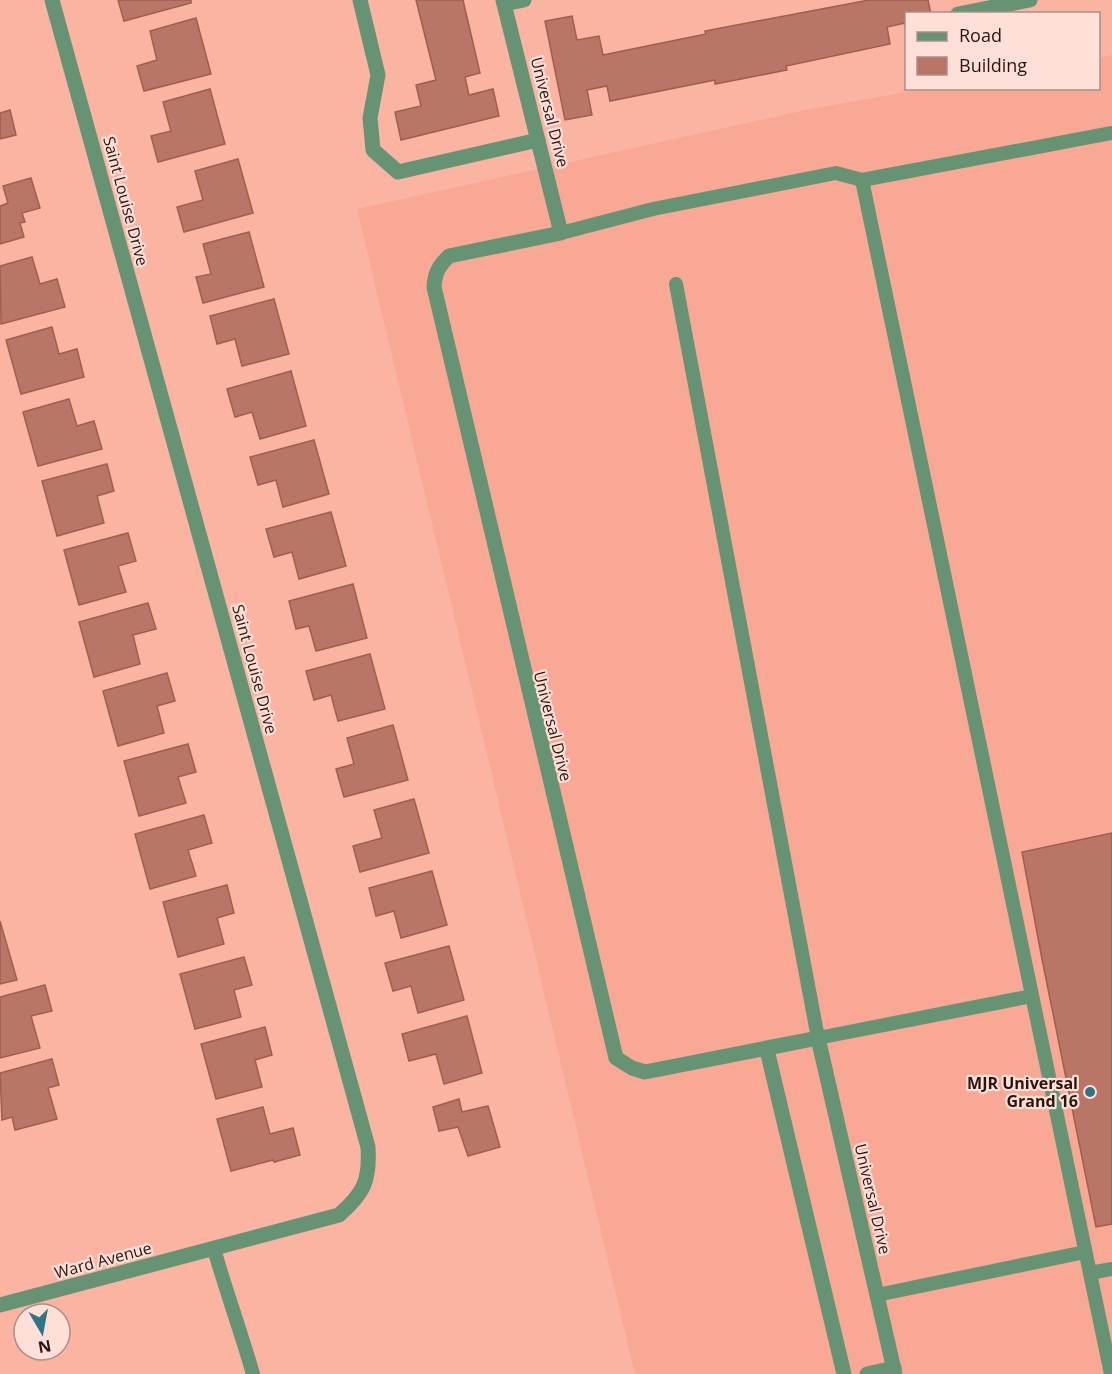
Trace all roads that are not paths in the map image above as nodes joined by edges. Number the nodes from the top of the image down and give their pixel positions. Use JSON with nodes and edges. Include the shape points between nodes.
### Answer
{"nodes":[{"id":1,"x":52,"y":0,"type":"edge"},
{"id":2,"x":360,"y":0,"type":"edge"},
{"id":3,"x":524,"y":0,"type":"edge"},
{"id":4,"x":1030,"y":0,"type":"edge"},
{"id":5,"x":504,"y":2,"type":"edge"},
{"id":6,"x":967,"y":12,"type":"edge"},
{"id":7,"x":1112,"y":133,"type":"edge"},
{"id":8,"x":538,"y":140,"type":"junction"},
{"id":9,"x":862,"y":180,"type":"junction"},
{"id":10,"x":561,"y":233,"type":"junction"},
{"id":11,"x":676,"y":284,"type":"dead end"},
{"id":12,"x":1032,"y":996,"type":"junction"},
{"id":13,"x":818,"y":1039,"type":"junction"},
{"id":14,"x":767,"y":1050,"type":"junction"},
{"id":15,"x":214,"y":1249,"type":"junction"},
{"id":16,"x":1085,"y":1252,"type":"junction"},
{"id":17,"x":1112,"y":1269,"type":"edge"},
{"id":18,"x":1090,"y":1273,"type":"junction"},
{"id":19,"x":877,"y":1295,"type":"junction"},
{"id":20,"x":0,"y":1305,"type":"edge"},
{"id":21,"x":895,"y":1371,"type":"edge"},
{"id":22,"x":253,"y":1374,"type":"edge"},
{"id":23,"x":844,"y":1374,"type":"edge"},
{"id":24,"x":867,"y":1374,"type":"edge"},
{"id":25,"x":1111,"y":1374,"type":"edge"}],
"edges":[{"from":1,"to":15,"type":"street","name":"Saint Louise Drive","via":[[368,1147],[365,1186],[339,1215]]},
{"from":2,"to":8,"type":"street","via":[[378,75],[370,118],[373,150],[398,172]]},
{"from":3,"to":5,"type":"street"},
{"from":4,"to":6,"type":"street"},
{"from":5,"to":8,"type":"street","name":"Universal Drive"},
{"from":7,"to":9,"type":"lane"},
{"from":8,"to":10,"type":"street","name":"Universal Drive"},
{"from":9,"to":10,"type":"lane","via":[[836,172],[653,209]]},
{"from":9,"to":12,"type":"lane"},
{"from":10,"to":14,"type":"street","name":"Universal Drive","via":[[449,256],[439,266],[434,287],[616,1058],[645,1072]]},
{"from":11,"to":13,"type":"lane"},
{"from":12,"to":13,"type":"lane"},
{"from":12,"to":16,"type":"lane"},
{"from":13,"to":14,"type":"street","name":"Universal Drive"},
{"from":13,"to":19,"type":"street","name":"Universal Drive"},
{"from":14,"to":23,"type":"street"},
{"from":15,"to":20,"type":"street","name":"Ward Avenue"},
{"from":15,"to":22,"type":"lane"},
{"from":16,"to":18,"type":"lane"},
{"from":16,"to":19,"type":"lane"},
{"from":17,"to":18,"type":"lane"},
{"from":18,"to":25,"type":"lane"},
{"from":19,"to":21,"type":"street","name":"Universal Drive"},
{"from":21,"to":24,"type":"street","name":"Universal Drive"}]}
